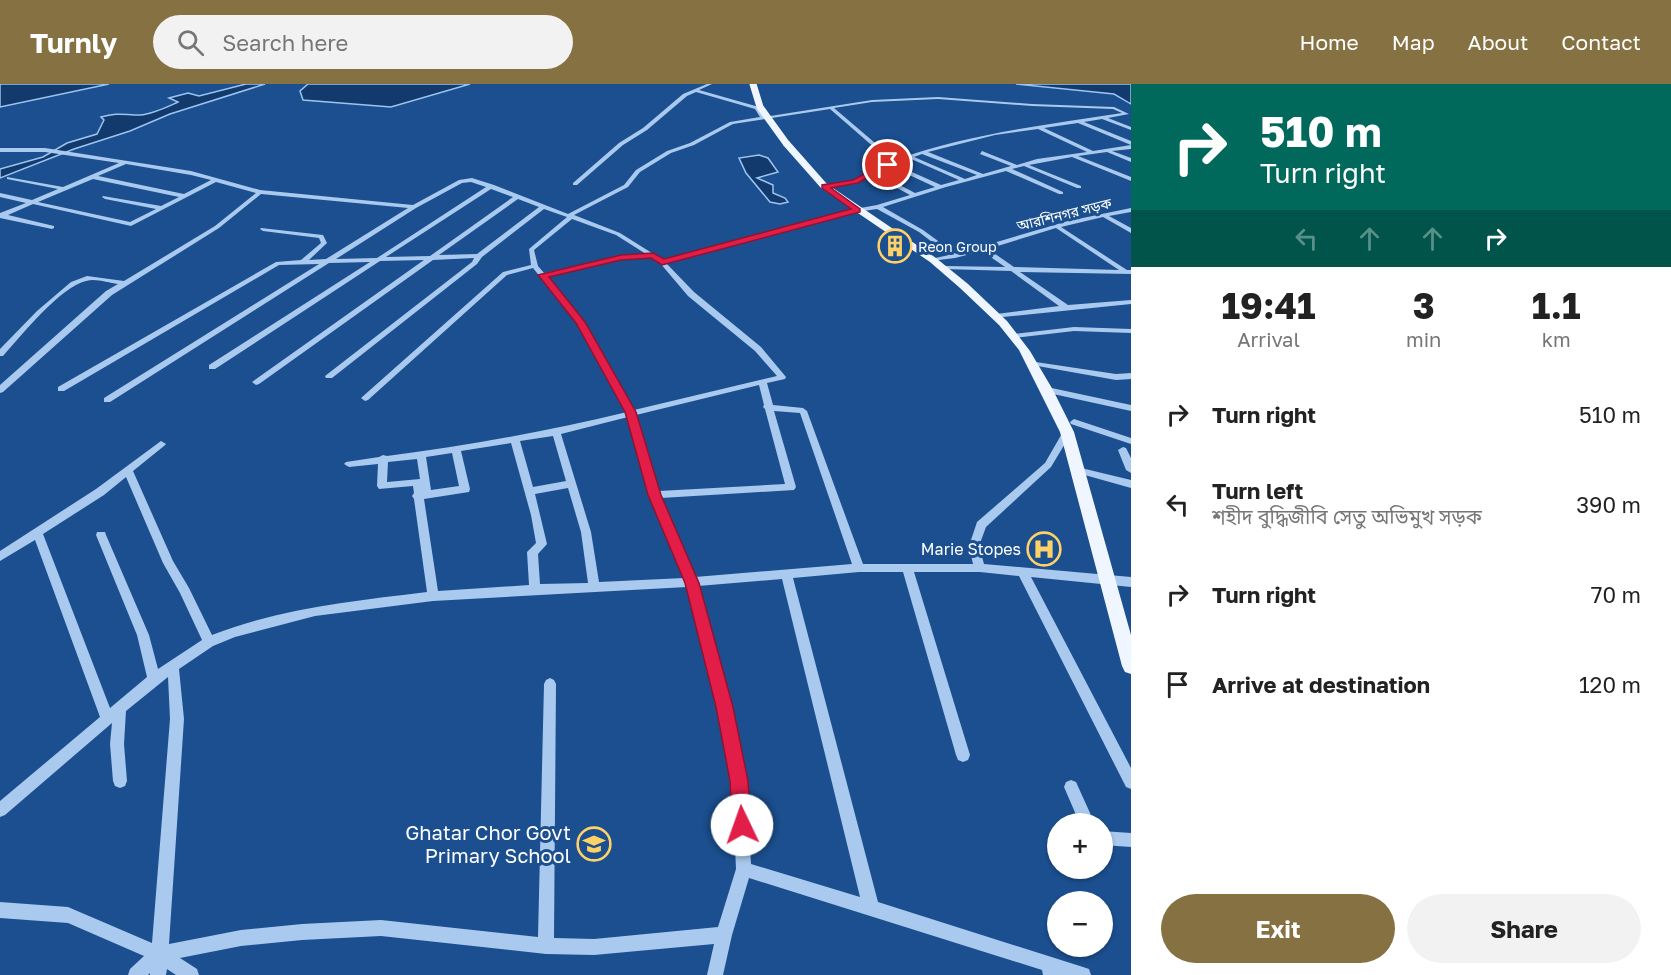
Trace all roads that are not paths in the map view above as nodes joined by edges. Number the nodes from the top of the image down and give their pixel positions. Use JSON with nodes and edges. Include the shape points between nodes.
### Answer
{"nodes":[{"id":1,"x":710,"y":84,"type":"edge"},
{"id":2,"x":753,"y":84,"type":"edge"},
{"id":3,"x":697,"y":91,"type":"junction"},
{"id":4,"x":830,"y":107,"type":"junction"},
{"id":5,"x":1129,"y":115,"type":"edge"},
{"id":6,"x":763,"y":118,"type":"junction"},
{"id":7,"x":1102,"y":118,"type":"junction"},
{"id":8,"x":1080,"y":122,"type":"junction"},
{"id":9,"x":1039,"y":128,"type":"junction"},
{"id":10,"x":1131,"y":129,"type":"edge"},
{"id":11,"x":1131,"y":145,"type":"edge"},
{"id":12,"x":0,"y":150,"type":"edge"},
{"id":13,"x":1106,"y":150,"type":"junction"},
{"id":14,"x":922,"y":152,"type":"junction"},
{"id":15,"x":1091,"y":152,"type":"junction"},
{"id":16,"x":982,"y":153,"type":"dead end"},
{"id":17,"x":1068,"y":155,"type":"junction"},
{"id":18,"x":908,"y":156,"type":"junction"},
{"id":19,"x":1131,"y":160,"type":"edge"},
{"id":20,"x":127,"y":162,"type":"junction"},
{"id":21,"x":892,"y":163,"type":"junction"},
{"id":22,"x":1023,"y":164,"type":"junction"},
{"id":23,"x":1015,"y":166,"type":"junction"},
{"id":24,"x":1006,"y":169,"type":"junction"},
{"id":25,"x":874,"y":173,"type":"junction"},
{"id":26,"x":93,"y":177,"type":"junction"},
{"id":27,"x":984,"y":177,"type":"junction"},
{"id":28,"x":9,"y":178,"type":"dead end"},
{"id":29,"x":1131,"y":179,"type":"edge"},
{"id":30,"x":215,"y":180,"type":"junction"},
{"id":31,"x":966,"y":181,"type":"junction"},
{"id":32,"x":575,"y":184,"type":"dead end"},
{"id":33,"x":492,"y":186,"type":"junction"},
{"id":34,"x":824,"y":186,"type":"junction"},
{"id":35,"x":940,"y":187,"type":"junction"},
{"id":36,"x":1079,"y":187,"type":"dead end"},
{"id":37,"x":64,"y":189,"type":"junction"},
{"id":38,"x":260,"y":192,"type":"junction"},
{"id":39,"x":1061,"y":193,"type":"dead end"},
{"id":40,"x":0,"y":195,"type":"edge"},
{"id":41,"x":914,"y":195,"type":"junction"},
{"id":42,"x":185,"y":196,"type":"junction"},
{"id":43,"x":518,"y":196,"type":"junction"},
{"id":44,"x":105,"y":197,"type":"dead end"},
{"id":45,"x":34,"y":202,"type":"junction"},
{"id":46,"x":414,"y":207,"type":"junction"},
{"id":47,"x":543,"y":207,"type":"junction"},
{"id":48,"x":878,"y":207,"type":"junction"},
{"id":49,"x":162,"y":208,"type":"junction"},
{"id":50,"x":858,"y":210,"type":"junction"},
{"id":51,"x":1131,"y":210,"type":"edge"},
{"id":52,"x":1,"y":215,"type":"edge"},
{"id":53,"x":1103,"y":215,"type":"junction"},
{"id":54,"x":569,"y":217,"type":"junction"},
{"id":55,"x":1056,"y":226,"type":"junction"},
{"id":56,"x":52,"y":227,"type":"dead end"},
{"id":57,"x":263,"y":229,"type":"dead end"},
{"id":58,"x":1131,"y":231,"type":"edge"},
{"id":59,"x":982,"y":248,"type":"junction"},
{"id":60,"x":653,"y":255,"type":"junction"},
{"id":61,"x":479,"y":256,"type":"junction"},
{"id":62,"x":955,"y":256,"type":"junction"},
{"id":63,"x":430,"y":258,"type":"junction"},
{"id":64,"x":383,"y":259,"type":"junction"},
{"id":65,"x":334,"y":260,"type":"junction"},
{"id":66,"x":933,"y":260,"type":"junction"},
{"id":67,"x":304,"y":261,"type":"junction"},
{"id":68,"x":662,"y":262,"type":"junction"},
{"id":69,"x":535,"y":266,"type":"junction"},
{"id":70,"x":946,"y":268,"type":"dead end"},
{"id":71,"x":1014,"y":269,"type":"junction"},
{"id":72,"x":1129,"y":273,"type":"edge"},
{"id":73,"x":543,"y":275,"type":"junction"},
{"id":74,"x":124,"y":283,"type":"junction"},
{"id":75,"x":1131,"y":302,"type":"edge"},
{"id":76,"x":1066,"y":308,"type":"junction"},
{"id":77,"x":996,"y":316,"type":"junction"},
{"id":78,"x":1131,"y":331,"type":"edge"},
{"id":79,"x":1013,"y":336,"type":"junction"},
{"id":80,"x":0,"y":354,"type":"edge"},
{"id":81,"x":1026,"y":354,"type":"junction"},
{"id":82,"x":212,"y":367,"type":"dead end"},
{"id":83,"x":329,"y":376,"type":"dead end"},
{"id":84,"x":1131,"y":376,"type":"edge"},
{"id":85,"x":256,"y":382,"type":"dead end"},
{"id":86,"x":762,"y":382,"type":"junction"},
{"id":87,"x":61,"y":389,"type":"dead end"},
{"id":88,"x":0,"y":390,"type":"edge"},
{"id":89,"x":1047,"y":390,"type":"junction"},
{"id":90,"x":365,"y":398,"type":"dead end"},
{"id":91,"x":107,"y":400,"type":"dead end"},
{"id":92,"x":767,"y":407,"type":"junction"},
{"id":93,"x":1131,"y":408,"type":"edge"},
{"id":94,"x":631,"y":412,"type":"junction"},
{"id":95,"x":1070,"y":427,"type":"junction"},
{"id":96,"x":556,"y":432,"type":"junction"},
{"id":97,"x":515,"y":439,"type":"junction"},
{"id":98,"x":1131,"y":441,"type":"edge"},
{"id":99,"x":161,"y":444,"type":"dead end"},
{"id":100,"x":456,"y":448,"type":"junction"},
{"id":101,"x":1123,"y":450,"type":"dead end"},
{"id":102,"x":421,"y":455,"type":"junction"},
{"id":103,"x":383,"y":458,"type":"junction"},
{"id":104,"x":349,"y":464,"type":"dead end"},
{"id":105,"x":1077,"y":470,"type":"junction"},
{"id":106,"x":1131,"y":470,"type":"edge"},
{"id":107,"x":128,"y":471,"type":"junction"},
{"id":108,"x":571,"y":484,"type":"junction"},
{"id":109,"x":1131,"y":484,"type":"edge"},
{"id":110,"x":529,"y":491,"type":"junction"},
{"id":111,"x":422,"y":495,"type":"junction"},
{"id":112,"x":655,"y":495,"type":"junction"},
{"id":113,"x":38,"y":534,"type":"junction"},
{"id":114,"x":101,"y":535,"type":"dead end"},
{"id":115,"x":0,"y":557,"type":"edge"},
{"id":116,"x":860,"y":568,"type":"junction"},
{"id":117,"x":907,"y":568,"type":"junction"},
{"id":118,"x":980,"y":568,"type":"junction"},
{"id":119,"x":1022,"y":571,"type":"junction"},
{"id":120,"x":787,"y":575,"type":"junction"},
{"id":121,"x":1107,"y":580,"type":"junction"},
{"id":122,"x":1131,"y":582,"type":"edge"},
{"id":123,"x":692,"y":583,"type":"junction"},
{"id":124,"x":594,"y":588,"type":"junction"},
{"id":125,"x":535,"y":589,"type":"junction"},
{"id":126,"x":433,"y":596,"type":"junction"},
{"id":127,"x":209,"y":642,"type":"junction"},
{"id":128,"x":173,"y":666,"type":"junction"},
{"id":129,"x":1131,"y":666,"type":"edge"},
{"id":130,"x":154,"y":679,"type":"junction"},
{"id":131,"x":550,"y":684,"type":"dead end"},
{"id":132,"x":120,"y":707,"type":"junction"},
{"id":133,"x":107,"y":719,"type":"junction"},
{"id":134,"x":963,"y":755,"type":"dead end"},
{"id":135,"x":120,"y":782,"type":"dead end"},
{"id":136,"x":1131,"y":782,"type":"edge"},
{"id":137,"x":1071,"y":788,"type":"dead end"},
{"id":138,"x":0,"y":810,"type":"edge"},
{"id":139,"x":1083,"y":813,"type":"edge"},
{"id":140,"x":1113,"y":839,"type":"edge"},
{"id":141,"x":1131,"y":840,"type":"edge"},
{"id":142,"x":744,"y":869,"type":"junction"},
{"id":143,"x":871,"y":908,"type":"junction"},
{"id":144,"x":0,"y":910,"type":"edge"},
{"id":145,"x":724,"y":935,"type":"junction"},
{"id":146,"x":546,"y":946,"type":"junction"},
{"id":147,"x":158,"y":954,"type":"junction"},
{"id":148,"x":1051,"y":969,"type":"edge"},
{"id":149,"x":136,"y":975,"type":"edge"},
{"id":150,"x":158,"y":975,"type":"edge"},
{"id":151,"x":190,"y":975,"type":"edge"},
{"id":152,"x":715,"y":975,"type":"edge"},
{"id":153,"x":1083,"y":975,"type":"edge"}],
"edges":[{"from":1,"to":3,"type":"street"},
{"from":2,"to":34,"type":"main road","bridge":true,"via":[[760,107]]},
{"from":3,"to":6,"type":"street","via":[[757,108]]},
{"from":3,"to":32,"type":"street","via":[[685,95]]},
{"from":4,"to":5,"type":"street","via":[[896,99],[969,99],[1114,108]]},
{"from":4,"to":6,"type":"street"},
{"from":4,"to":21,"type":"street"},
{"from":5,"to":7,"type":"street"},
{"from":6,"to":54,"type":"street","via":[[732,123],[669,152],[638,171],[626,186]]},
{"from":7,"to":8,"type":"street"},
{"from":7,"to":10,"type":"street"},
{"from":8,"to":9,"type":"street"},
{"from":8,"to":11,"type":"street"},
{"from":9,"to":14,"type":"street"},
{"from":9,"to":15,"type":"street"},
{"from":11,"to":13,"type":"street"},
{"from":12,"to":20,"type":"street","via":[[45,150]]},
{"from":13,"to":15,"type":"street"},
{"from":13,"to":19,"type":"street"},
{"from":14,"to":18,"type":"street"},
{"from":14,"to":27,"type":"street"},
{"from":15,"to":17,"type":"street"},
{"from":16,"to":23,"type":"street"},
{"from":17,"to":22,"type":"street"},
{"from":17,"to":29,"type":"street"},
{"from":18,"to":21,"type":"street"},
{"from":18,"to":31,"type":"street"},
{"from":20,"to":26,"type":"street"},
{"from":20,"to":30,"type":"street"},
{"from":21,"to":25,"type":"street"},
{"from":21,"to":35,"type":"street"},
{"from":22,"to":23,"type":"street"},
{"from":22,"to":36,"type":"street"},
{"from":23,"to":24,"type":"street"},
{"from":24,"to":27,"type":"street"},
{"from":24,"to":39,"type":"street"},
{"from":25,"to":34,"type":"street","via":[[855,182]]},
{"from":25,"to":41,"type":"street"},
{"from":26,"to":37,"type":"street"},
{"from":26,"to":42,"type":"street"},
{"from":27,"to":31,"type":"street"},
{"from":28,"to":37,"type":"street"},
{"from":30,"to":38,"type":"street"},
{"from":30,"to":42,"type":"street"},
{"from":31,"to":35,"type":"street"},
{"from":33,"to":43,"type":"street"},
{"from":33,"to":46,"type":"street","via":[[466,179]]},
{"from":33,"to":64,"type":"street"},
{"from":34,"to":50,"type":"main road"},
{"from":35,"to":41,"type":"street"},
{"from":37,"to":45,"type":"street"},
{"from":38,"to":46,"type":"street"},
{"from":38,"to":74,"type":"street","via":[[212,231]]},
{"from":40,"to":45,"type":"street"},
{"from":41,"to":48,"type":"street"},
{"from":42,"to":49,"type":"street"},
{"from":43,"to":47,"type":"street"},
{"from":43,"to":63,"type":"street"},
{"from":44,"to":49,"type":"street"},
{"from":45,"to":49,"type":"street","via":[[131,224]]},
{"from":45,"to":52,"type":"street"},
{"from":46,"to":65,"type":"street"},
{"from":47,"to":54,"type":"street"},
{"from":47,"to":61,"type":"street"},
{"from":48,"to":50,"type":"street"},
{"from":48,"to":62,"type":"street"},
{"from":50,"to":66,"type":"main road"},
{"from":50,"to":68,"type":"street"},
{"from":51,"to":53,"type":"street","name":"আরশিনগর সড়ক"},
{"from":52,"to":56,"type":"street"},
{"from":53,"to":55,"type":"street","name":"আরশিনগর সড়ক"},
{"from":53,"to":58,"type":"street"},
{"from":54,"to":60,"type":"street","via":[[618,234]]},
{"from":54,"to":69,"type":"street","via":[[531,250]]},
{"from":55,"to":59,"type":"street","name":"আরশিনগর সড়ক"},
{"from":55,"to":72,"type":"street"},
{"from":57,"to":67,"type":"street","via":[[321,236],[324,243]]},
{"from":59,"to":62,"type":"street","name":"আরশিনগর সড়ক"},
{"from":59,"to":71,"type":"street"},
{"from":60,"to":68,"type":"street"},
{"from":60,"to":73,"type":"street"},
{"from":61,"to":63,"type":"street"},
{"from":61,"to":83,"type":"street"},
{"from":62,"to":66,"type":"street","name":"আরশিনগর সড়ক"},
{"from":63,"to":64,"type":"street"},
{"from":63,"to":85,"type":"street"},
{"from":64,"to":65,"type":"street"},
{"from":64,"to":82,"type":"street"},
{"from":65,"to":67,"type":"street"},
{"from":65,"to":91,"type":"street"},
{"from":66,"to":77,"type":"main road"},
{"from":67,"to":87,"type":"street","via":[[278,262]]},
{"from":68,"to":86,"type":"street","via":[[691,294],[758,349],[782,377]]},
{"from":69,"to":73,"type":"street"},
{"from":69,"to":90,"type":"street","via":[[505,273]]},
{"from":70,"to":71,"type":"street"},
{"from":71,"to":72,"type":"street"},
{"from":71,"to":76,"type":"street"},
{"from":73,"to":94,"type":"street","via":[[580,322]]},
{"from":74,"to":80,"type":"street","via":[[84,278],[70,286]]},
{"from":74,"to":88,"type":"street"},
{"from":75,"to":76,"type":"street"},
{"from":76,"to":77,"type":"street"},
{"from":77,"to":79,"type":"main road"},
{"from":78,"to":79,"type":"street","via":[[1074,329]]},
{"from":79,"to":81,"type":"main road"},
{"from":81,"to":84,"type":"street","via":[[1116,376]]},
{"from":81,"to":89,"type":"main road"},
{"from":86,"to":92,"type":"street"},
{"from":86,"to":94,"type":"street"},
{"from":89,"to":93,"type":"street"},
{"from":89,"to":95,"type":"main road"},
{"from":92,"to":112,"type":"street","via":[[791,487]]},
{"from":92,"to":116,"type":"street","via":[[803,411]]},
{"from":94,"to":96,"type":"street"},
{"from":94,"to":112,"type":"street"},
{"from":95,"to":98,"type":"street"},
{"from":95,"to":105,"type":"main road"},
{"from":95,"to":118,"type":"street","via":[[1048,465],[981,525],[974,546]]},
{"from":96,"to":97,"type":"street"},
{"from":96,"to":108,"type":"street"},
{"from":97,"to":100,"type":"street"},
{"from":97,"to":110,"type":"street"},
{"from":99,"to":107,"type":"street"},
{"from":100,"to":102,"type":"street"},
{"from":100,"to":111,"type":"street","via":[[465,489]]},
{"from":101,"to":106,"type":"street"},
{"from":102,"to":103,"type":"street"},
{"from":102,"to":111,"type":"street"},
{"from":103,"to":104,"type":"street"},
{"from":103,"to":111,"type":"street","via":[[382,486],[417,482]]},
{"from":105,"to":109,"type":"street"},
{"from":105,"to":121,"type":"main road"},
{"from":107,"to":113,"type":"street"},
{"from":107,"to":127,"type":"street","via":[[168,563]]},
{"from":108,"to":110,"type":"street"},
{"from":108,"to":124,"type":"street","via":[[586,532]]},
{"from":110,"to":125,"type":"street","via":[[542,544],[532,552]]},
{"from":111,"to":126,"type":"street"},
{"from":112,"to":123,"type":"street"},
{"from":113,"to":115,"type":"street"},
{"from":113,"to":133,"type":"street"},
{"from":114,"to":130,"type":"street","via":[[143,635]]},
{"from":116,"to":117,"type":"street"},
{"from":116,"to":120,"type":"street"},
{"from":117,"to":118,"type":"street"},
{"from":117,"to":134,"type":"street"},
{"from":118,"to":119,"type":"street"},
{"from":119,"to":121,"type":"street"},
{"from":119,"to":136,"type":"street"},
{"from":120,"to":123,"type":"street"},
{"from":120,"to":143,"type":"street"},
{"from":121,"to":122,"type":"street"},
{"from":121,"to":129,"type":"main road"},
{"from":123,"to":124,"type":"street"},
{"from":123,"to":142,"type":"street","via":[[725,707],[739,781]]},
{"from":124,"to":125,"type":"street"},
{"from":125,"to":126,"type":"street"},
{"from":126,"to":127,"type":"street","via":[[315,611]]},
{"from":127,"to":128,"type":"street"},
{"from":128,"to":130,"type":"street"},
{"from":128,"to":147,"type":"street","via":[[177,718]]},
{"from":130,"to":132,"type":"street"},
{"from":131,"to":146,"type":"street"},
{"from":132,"to":133,"type":"street"},
{"from":132,"to":135,"type":"street"},
{"from":133,"to":138,"type":"street"},
{"from":137,"to":139,"type":"street"},
{"from":140,"to":141,"type":"street"},
{"from":142,"to":143,"type":"street"},
{"from":142,"to":145,"type":"street"},
{"from":143,"to":148,"type":"street"},
{"from":144,"to":147,"type":"street","via":[[68,915]]},
{"from":145,"to":146,"type":"street","via":[[594,947]]},
{"from":145,"to":152,"type":"street"},
{"from":146,"to":147,"type":"street","via":[[381,928],[241,938]]},
{"from":147,"to":149,"type":"street"},
{"from":147,"to":150,"type":"street"},
{"from":147,"to":151,"type":"street"},
{"from":148,"to":153,"type":"street"}]}
